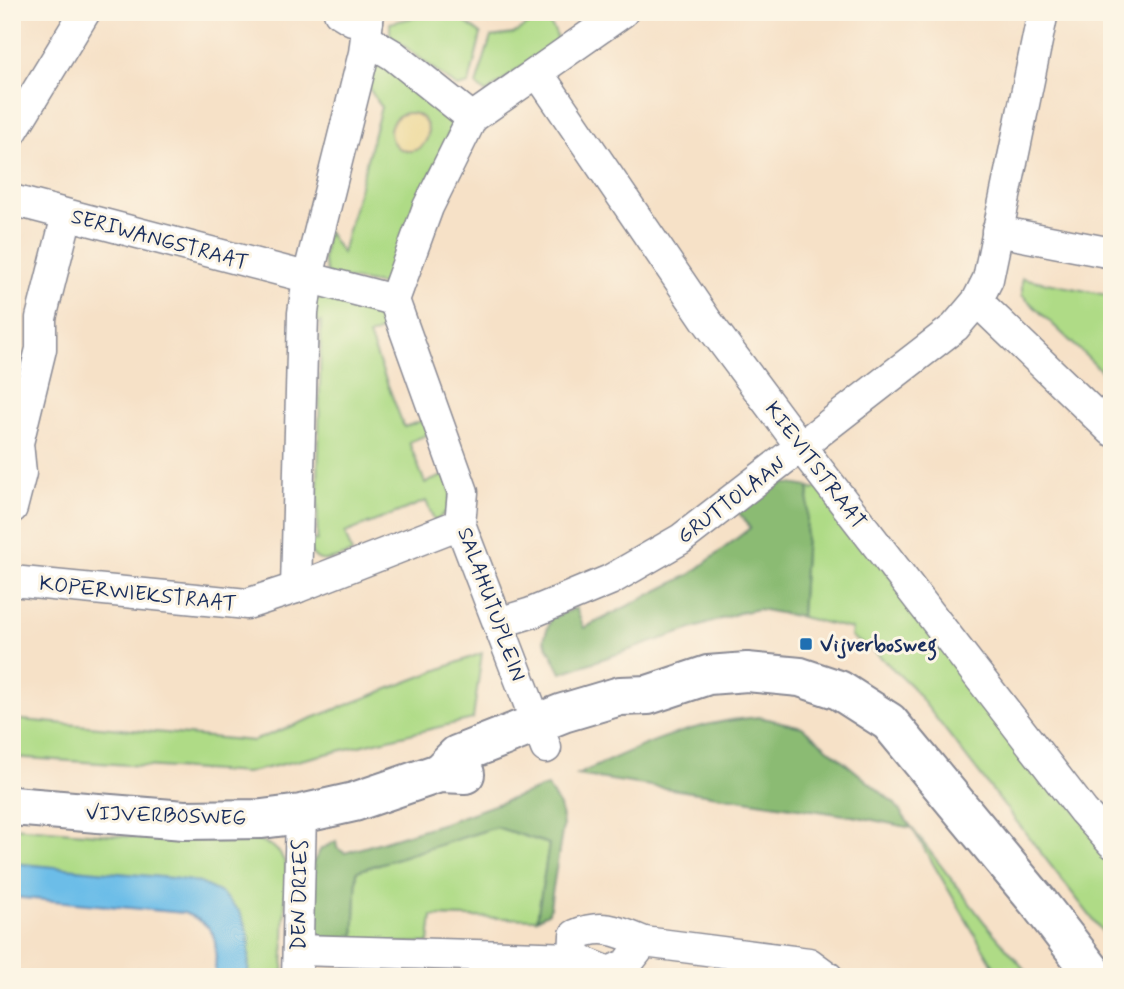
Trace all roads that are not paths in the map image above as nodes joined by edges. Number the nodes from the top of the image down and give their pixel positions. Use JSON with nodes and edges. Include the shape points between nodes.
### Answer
{"nodes":[{"id":1,"x":85,"y":12,"type":"edge"},
{"id":2,"x":340,"y":12,"type":"edge"},
{"id":3,"x":624,"y":12,"type":"edge"},
{"id":4,"x":1043,"y":12,"type":"edge"},
{"id":5,"x":368,"y":24,"type":"edge"},
{"id":6,"x":538,"y":73,"type":"junction"},
{"id":7,"x":472,"y":118,"type":"junction"},
{"id":8,"x":12,"y":132,"type":"edge"},
{"id":9,"x":12,"y":201,"type":"edge"},
{"id":10,"x":67,"y":215,"type":"junction"},
{"id":11,"x":997,"y":231,"type":"junction"},
{"id":12,"x":1112,"y":253,"type":"edge"},
{"id":13,"x":308,"y":277,"type":"junction"},
{"id":14,"x":394,"y":300,"type":"junction"},
{"id":15,"x":977,"y":301,"type":"junction"},
{"id":16,"x":1112,"y":430,"type":"edge"},
{"id":17,"x":800,"y":447,"type":"junction"},
{"id":18,"x":12,"y":508,"type":"edge"},
{"id":19,"x":460,"y":524,"type":"junction"},
{"id":20,"x":12,"y":581,"type":"edge"},
{"id":21,"x":296,"y":588,"type":"junction"},
{"id":22,"x":498,"y":623,"type":"junction"},
{"id":23,"x":541,"y":735,"type":"junction"},
{"id":24,"x":12,"y":806,"type":"edge"},
{"id":25,"x":301,"y":814,"type":"junction"},
{"id":26,"x":1112,"y":843,"type":"edge"},
{"id":27,"x":644,"y":942,"type":"junction"},
{"id":28,"x":574,"y":958,"type":"junction"},
{"id":29,"x":297,"y":964,"type":"edge"},
{"id":30,"x":609,"y":974,"type":"edge"},
{"id":31,"x":828,"y":977,"type":"edge"},
{"id":32,"x":1096,"y":977,"type":"edge"}],
"edges":[{"from":1,"to":8,"type":"street"},
{"from":2,"to":5,"type":"street"},
{"from":3,"to":6,"type":"street"},
{"from":4,"to":11,"type":"street","name":"GRUTTOLAAN"},
{"from":5,"to":7,"type":"street","via":[[393,55]]},
{"from":5,"to":13,"type":"street"},
{"from":6,"to":7,"type":"street"},
{"from":6,"to":17,"type":"street","name":"KIEVITSTRAAT"},
{"from":7,"to":14,"type":"street","via":[[428,207]]},
{"from":9,"to":10,"type":"street","name":"SERIWANGSTRAAT"},
{"from":10,"to":13,"type":"street","name":"SERIWANGSTRAAT"},
{"from":10,"to":18,"type":"street","via":[[41,318],[41,349],[18,443],[21,473]]},
{"from":11,"to":12,"type":"street"},
{"from":11,"to":15,"type":"street","name":"GRUTTOLAAN","via":[[988,279]]},
{"from":13,"to":14,"type":"street"},
{"from":13,"to":21,"type":"street","via":[[303,313]]},
{"from":14,"to":19,"type":"street","name":"SALAHUTUPLEIN","via":[[463,492]]},
{"from":15,"to":16,"type":"street"},
{"from":15,"to":17,"type":"street","name":"GRUTTOLAAN","via":[[955,327]]},
{"from":17,"to":22,"type":"street","name":"GRUTTOLAAN","via":[[657,554],[571,597]]},
{"from":17,"to":26,"type":"street","name":"KIEVITSTRAAT"},
{"from":19,"to":21,"type":"street","name":"KOPERWIEKSTRAAT"},
{"from":19,"to":22,"type":"street","name":"SALAHUTUPLEIN"},
{"from":20,"to":21,"type":"street","name":"KOPERWIEKSTRAAT","via":[[247,604]]},
{"from":22,"to":23,"type":"street","name":"SALAHUTUPLEIN"},
{"from":23,"to":25,"type":"main road","name":"VIJVERBOSWEG","via":[[457,755],[439,773],[354,802]]},
{"from":23,"to":32,"type":"main road","name":"VIJVERBOSWEG","via":[[620,696],[648,695],[708,675],[777,673],[839,690],[889,722]]},
{"from":24,"to":25,"type":"main road","name":"VIJVERBOSWEG","via":[[184,820]]},
{"from":25,"to":29,"type":"street","name":"DEN DRIES"},
{"from":27,"to":28,"type":"street","via":[[617,930],[591,928],[575,936]]},
{"from":27,"to":30,"type":"street","via":[[627,964]]},
{"from":27,"to":31,"type":"street","via":[[809,963]]},
{"from":28,"to":29,"type":"street"},
{"from":28,"to":30,"type":"street"}]}
